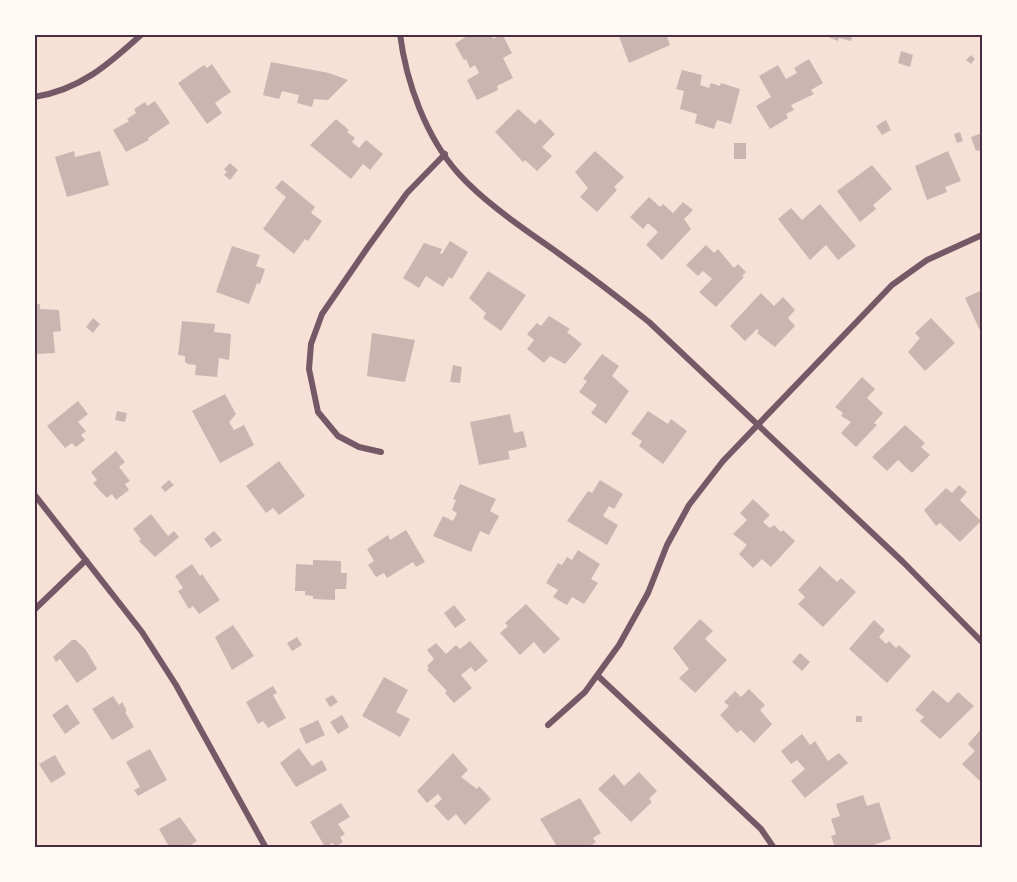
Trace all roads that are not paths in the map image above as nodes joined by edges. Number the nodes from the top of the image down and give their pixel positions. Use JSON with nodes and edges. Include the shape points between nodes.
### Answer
{"nodes":[{"id":1,"x":142,"y":34,"type":"edge"},
{"id":2,"x":400,"y":34,"type":"edge"},
{"id":3,"x":34,"y":98,"type":"edge"},
{"id":4,"x":445,"y":154,"type":"junction"},
{"id":5,"x":982,"y":235,"type":"edge"},
{"id":6,"x":757,"y":424,"type":"junction"},
{"id":7,"x":381,"y":452,"type":"dead end"},
{"id":8,"x":34,"y":494,"type":"edge"},
{"id":9,"x":86,"y":560,"type":"junction"},
{"id":10,"x":34,"y":610,"type":"edge"},
{"id":11,"x":982,"y":642,"type":"edge"},
{"id":12,"x":598,"y":676,"type":"junction"},
{"id":13,"x":548,"y":725,"type":"dead end"},
{"id":14,"x":266,"y":848,"type":"edge"},
{"id":15,"x":774,"y":848,"type":"edge"}],
"edges":[{"from":1,"to":3,"type":"street","via":[[85,81]]},
{"from":2,"to":4,"type":"street","via":[[418,103]]},
{"from":4,"to":6,"type":"street","via":[[477,191],[649,322]]},
{"from":4,"to":7,"type":"street","via":[[407,193],[368,246],[322,314],[311,344],[309,369],[318,412],[338,436]]},
{"from":5,"to":6,"type":"street","via":[[927,260],[892,285]]},
{"from":6,"to":11,"type":"street"},
{"from":6,"to":12,"type":"street","via":[[689,505],[648,593]]},
{"from":8,"to":9,"type":"street"},
{"from":9,"to":10,"type":"street"},
{"from":9,"to":14,"type":"street","via":[[142,632],[176,685]]},
{"from":12,"to":13,"type":"street"},
{"from":12,"to":15,"type":"street","via":[[753,822]]}]}
